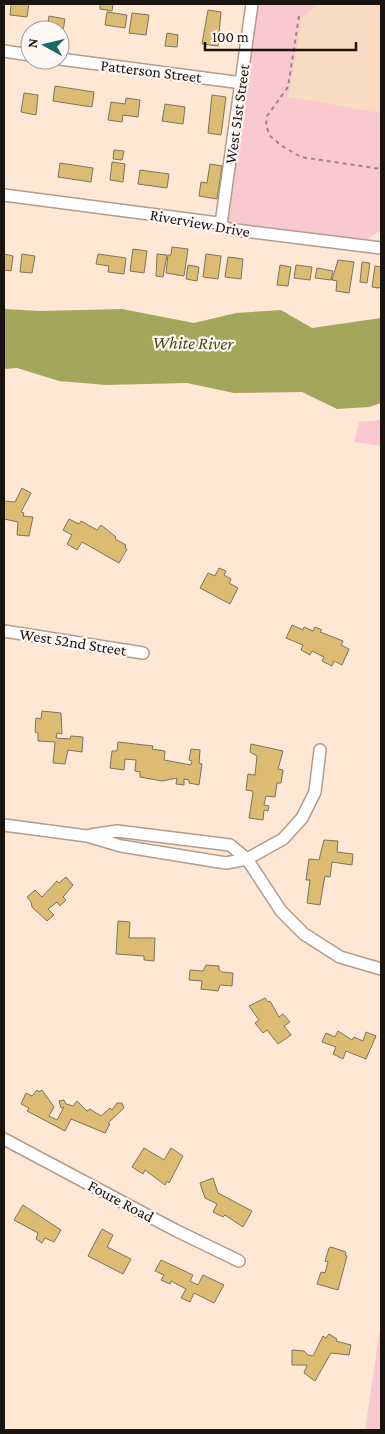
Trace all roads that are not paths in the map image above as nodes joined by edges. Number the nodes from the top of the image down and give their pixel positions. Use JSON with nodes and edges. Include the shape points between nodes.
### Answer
{"nodes":[{"id":1,"x":252,"y":4,"type":"edge"},
{"id":2,"x":4,"y":51,"type":"edge"},
{"id":3,"x":20,"y":53,"type":"edge"},
{"id":4,"x":70,"y":60,"type":"edge"},
{"id":5,"x":242,"y":83,"type":"junction"},
{"id":6,"x":4,"y":194,"type":"edge"},
{"id":7,"x":221,"y":224,"type":"junction"},
{"id":8,"x":381,"y":239,"type":"edge"},
{"id":9,"x":366,"y":247,"type":"junction"},
{"id":10,"x":381,"y":248,"type":"edge"},
{"id":11,"x":4,"y":631,"type":"edge"},
{"id":12,"x":143,"y":653,"type":"dead end"},
{"id":13,"x":320,"y":750,"type":"dead end"},
{"id":14,"x":4,"y":826,"type":"edge"},
{"id":15,"x":87,"y":836,"type":"junction"},
{"id":16,"x":247,"y":859,"type":"junction"},
{"id":17,"x":381,"y":969,"type":"edge"},
{"id":18,"x":4,"y":1139,"type":"edge"},
{"id":19,"x":239,"y":1261,"type":"dead end"}],
"edges":[{"from":1,"to":5,"type":"street","name":"West 51st Street"},
{"from":2,"to":3,"type":"street"},
{"from":4,"to":5,"type":"street","name":"Patterson Street"},
{"from":5,"to":7,"type":"street","name":"West 51st Street"},
{"from":6,"to":7,"type":"street","name":"Riverview Drive"},
{"from":7,"to":9,"type":"street","name":"Riverview Drive","via":[[228,229]]},
{"from":8,"to":9,"type":"street"},
{"from":9,"to":10,"type":"street","name":"Riverview Drive"},
{"from":11,"to":12,"type":"street","name":"West 52nd Street"},
{"from":13,"to":16,"type":"street","via":[[315,792],[302,818],[283,839]]},
{"from":14,"to":15,"type":"street"},
{"from":15,"to":16,"type":"street","via":[[121,846],[226,863]]},
{"from":15,"to":16,"type":"street","via":[[117,831],[230,845]]},
{"from":16,"to":17,"type":"street","via":[[281,911],[308,937],[340,957]]},
{"from":18,"to":19,"type":"street","name":"Foure Road"}]}
